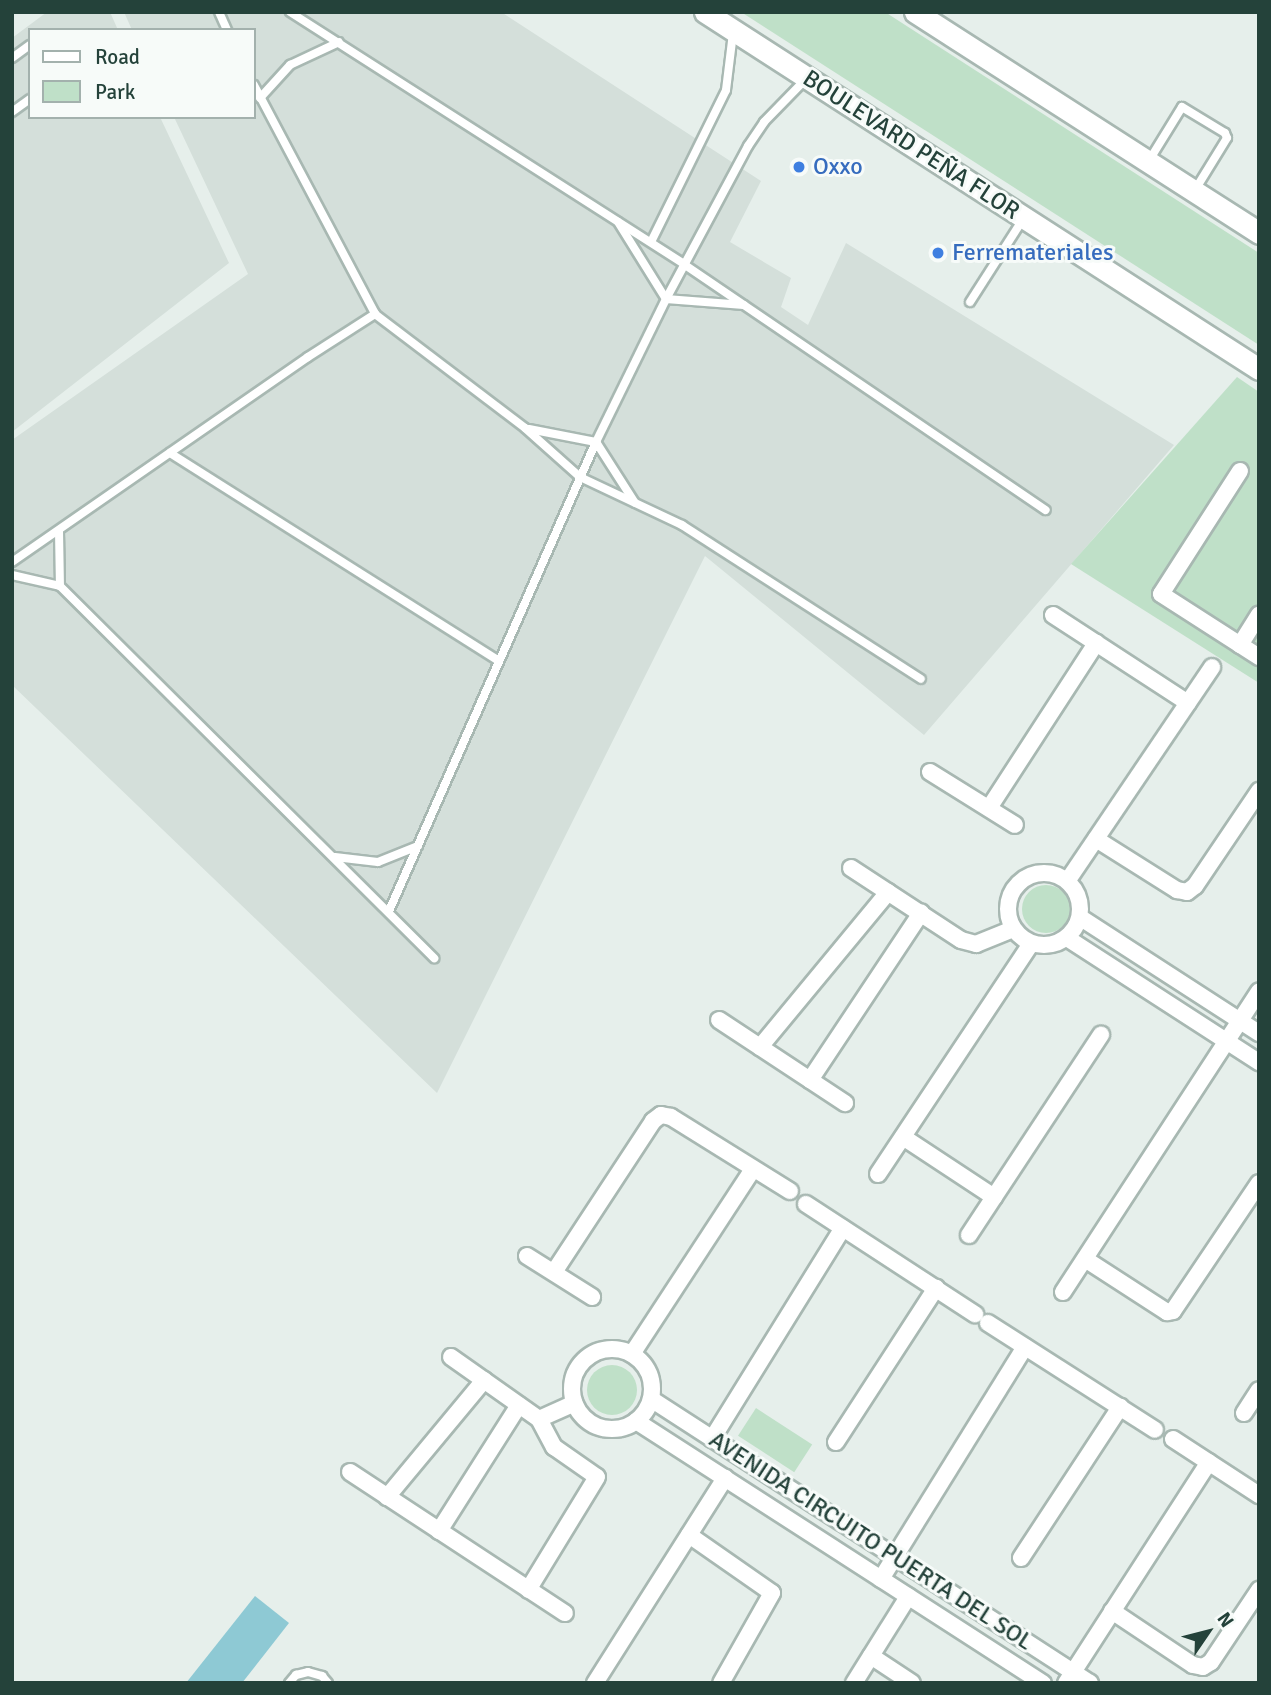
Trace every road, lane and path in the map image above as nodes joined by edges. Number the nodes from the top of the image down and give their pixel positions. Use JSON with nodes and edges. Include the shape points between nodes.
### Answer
{"nodes":[{"id":1,"x":219,"y":12,"type":"edge"},
{"id":2,"x":290,"y":12,"type":"edge"},
{"id":3,"x":705,"y":12,"type":"edge"},
{"id":4,"x":915,"y":12,"type":"edge"},
{"id":5,"x":227,"y":28,"type":"edge"},
{"id":6,"x":733,"y":30,"type":"junction"},
{"id":7,"x":339,"y":43,"type":"junction"},
{"id":8,"x":28,"y":46,"type":"edge"},
{"id":9,"x":12,"y":58,"type":"edge"},
{"id":10,"x":807,"y":78,"type":"junction"},
{"id":11,"x":256,"y":89,"type":"edge"},
{"id":12,"x":260,"y":98,"type":"junction"},
{"id":13,"x":28,"y":100,"type":"edge"},
{"id":14,"x":12,"y":112,"type":"edge"},
{"id":15,"x":1148,"y":162,"type":"junction"},
{"id":16,"x":1195,"y":192,"type":"junction"},
{"id":17,"x":1024,"y":218,"type":"junction"},
{"id":18,"x":616,"y":219,"type":"junction"},
{"id":19,"x":1259,"y":233,"type":"edge"},
{"id":20,"x":651,"y":242,"type":"junction"},
{"id":21,"x":685,"y":265,"type":"junction"},
{"id":22,"x":666,"y":299,"type":"junction"},
{"id":23,"x":971,"y":302,"type":"dead end"},
{"id":24,"x":747,"y":306,"type":"junction"},
{"id":25,"x":375,"y":314,"type":"junction"},
{"id":26,"x":1259,"y":369,"type":"edge"},
{"id":27,"x":525,"y":428,"type":"junction"},
{"id":28,"x":596,"y":442,"type":"junction"},
{"id":29,"x":170,"y":453,"type":"junction"},
{"id":30,"x":1240,"y":471,"type":"dead end"},
{"id":31,"x":580,"y":477,"type":"junction"},
{"id":32,"x":635,"y":503,"type":"junction"},
{"id":33,"x":1046,"y":510,"type":"dead end"},
{"id":34,"x":59,"y":531,"type":"junction"},
{"id":35,"x":12,"y":562,"type":"edge"},
{"id":36,"x":12,"y":575,"type":"edge"},
{"id":37,"x":60,"y":586,"type":"junction"},
{"id":38,"x":1259,"y":614,"type":"edge"},
{"id":39,"x":1053,"y":615,"type":"dead end"},
{"id":40,"x":1096,"y":643,"type":"junction"},
{"id":41,"x":1240,"y":645,"type":"junction"},
{"id":42,"x":1259,"y":657,"type":"edge"},
{"id":43,"x":499,"y":661,"type":"junction"},
{"id":44,"x":1212,"y":667,"type":"dead end"},
{"id":45,"x":921,"y":679,"type":"dead end"},
{"id":46,"x":1188,"y":703,"type":"junction"},
{"id":47,"x":930,"y":772,"type":"dead end"},
{"id":48,"x":1259,"y":791,"type":"edge"},
{"id":49,"x":989,"y":808,"type":"junction"},
{"id":50,"x":1015,"y":825,"type":"dead end"},
{"id":51,"x":1096,"y":839,"type":"junction"},
{"id":52,"x":418,"y":846,"type":"junction"},
{"id":53,"x":335,"y":857,"type":"junction"},
{"id":54,"x":851,"y":868,"type":"dead end"},
{"id":55,"x":1068,"y":880,"type":"junction"},
{"id":56,"x":888,"y":892,"type":"junction"},
{"id":57,"x":390,"y":911,"type":"junction"},
{"id":58,"x":921,"y":914,"type":"junction"},
{"id":59,"x":1081,"y":918,"type":"junction"},
{"id":60,"x":1013,"y":929,"type":"junction"},
{"id":61,"x":1067,"y":938,"type":"junction"},
{"id":62,"x":1031,"y":944,"type":"junction"},
{"id":63,"x":434,"y":958,"type":"dead end"},
{"id":64,"x":1259,"y":991,"type":"edge"},
{"id":65,"x":719,"y":1020,"type":"dead end"},
{"id":66,"x":1240,"y":1021,"type":"junction"},
{"id":67,"x":1259,"y":1033,"type":"edge"},
{"id":68,"x":1101,"y":1035,"type":"dead end"},
{"id":69,"x":1226,"y":1041,"type":"junction"},
{"id":70,"x":760,"y":1047,"type":"junction"},
{"id":71,"x":1259,"y":1062,"type":"edge"},
{"id":72,"x":810,"y":1080,"type":"junction"},
{"id":73,"x":845,"y":1103,"type":"dead end"},
{"id":74,"x":902,"y":1137,"type":"junction"},
{"id":75,"x":753,"y":1168,"type":"junction"},
{"id":76,"x":878,"y":1174,"type":"dead end"},
{"id":77,"x":1259,"y":1183,"type":"edge"},
{"id":78,"x":790,"y":1191,"type":"dead end"},
{"id":79,"x":994,"y":1197,"type":"junction"},
{"id":80,"x":806,"y":1204,"type":"dead end"},
{"id":81,"x":843,"y":1228,"type":"junction"},
{"id":82,"x":969,"y":1235,"type":"dead end"},
{"id":83,"x":527,"y":1256,"type":"dead end"},
{"id":84,"x":1085,"y":1259,"type":"junction"},
{"id":85,"x":554,"y":1272,"type":"junction"},
{"id":86,"x":936,"y":1289,"type":"junction"},
{"id":87,"x":1063,"y":1292,"type":"dead end"},
{"id":88,"x":592,"y":1297,"type":"dead end"},
{"id":89,"x":1025,"y":1347,"type":"junction"},
{"id":90,"x":632,"y":1354,"type":"junction"},
{"id":91,"x":452,"y":1357,"type":"dead end"},
{"id":92,"x":484,"y":1380,"type":"junction"},
{"id":93,"x":1259,"y":1390,"type":"edge"},
{"id":94,"x":651,"y":1399,"type":"junction"},
{"id":95,"x":575,"y":1403,"type":"junction"},
{"id":96,"x":519,"y":1405,"type":"junction"},
{"id":97,"x":1120,"y":1407,"type":"junction"},
{"id":98,"x":1244,"y":1413,"type":"dead end"},
{"id":99,"x":539,"y":1419,"type":"junction"},
{"id":100,"x":636,"y":1422,"type":"junction"},
{"id":101,"x":1155,"y":1430,"type":"dead end"},
{"id":102,"x":712,"y":1439,"type":"junction"},
{"id":103,"x":1173,"y":1439,"type":"dead end"},
{"id":104,"x":836,"y":1441,"type":"dead end"},
{"id":105,"x":1209,"y":1462,"type":"junction"},
{"id":106,"x":350,"y":1472,"type":"dead end"},
{"id":107,"x":725,"y":1478,"type":"junction"},
{"id":108,"x":1259,"y":1495,"type":"edge"},
{"id":109,"x":387,"y":1497,"type":"junction"},
{"id":110,"x":439,"y":1531,"type":"junction"},
{"id":111,"x":689,"y":1535,"type":"junction"},
{"id":112,"x":894,"y":1556,"type":"junction"},
{"id":113,"x":1021,"y":1558,"type":"dead end"},
{"id":114,"x":881,"y":1579,"type":"junction"},
{"id":115,"x":528,"y":1590,"type":"junction"},
{"id":116,"x":1259,"y":1590,"type":"edge"},
{"id":117,"x":908,"y":1597,"type":"junction"},
{"id":118,"x":1112,"y":1611,"type":"junction"},
{"id":119,"x":565,"y":1614,"type":"dead end"},
{"id":120,"x":871,"y":1656,"type":"junction"},
{"id":121,"x":1069,"y":1677,"type":"edge"},
{"id":122,"x":289,"y":1683,"type":"edge"},
{"id":123,"x":328,"y":1683,"type":"edge"},
{"id":124,"x":595,"y":1683,"type":"edge"},
{"id":125,"x":721,"y":1683,"type":"edge"},
{"id":126,"x":854,"y":1683,"type":"edge"},
{"id":127,"x":912,"y":1683,"type":"edge"},
{"id":128,"x":1043,"y":1683,"type":"edge"},
{"id":129,"x":1090,"y":1683,"type":"edge"}],
"edges":[{"from":1,"to":5,"type":"lane"},
{"from":2,"to":7,"type":"lane"},
{"from":3,"to":6,"type":"main road","name":"BOULEVARD PEÑA FLOR"},
{"from":4,"to":15,"type":"main road"},
{"from":6,"to":10,"type":"main road","name":"BOULEVARD PEÑA FLOR"},
{"from":6,"to":20,"type":"lane","via":[[726,90]]},
{"from":7,"to":12,"type":"lane","via":[[290,65]]},
{"from":7,"to":18,"type":"lane"},
{"from":8,"to":9,"type":"lane"},
{"from":10,"to":17,"type":"main road","name":"BOULEVARD PEÑA FLOR"},
{"from":10,"to":21,"type":"lane","via":[[764,122],[748,146]]},
{"from":11,"to":12,"type":"lane"},
{"from":12,"to":25,"type":"lane"},
{"from":13,"to":14,"type":"lane"},
{"from":15,"to":16,"type":"main road"},
{"from":15,"to":16,"type":"lane","via":[[1180,108],[1225,133],[1227,138]]},
{"from":16,"to":19,"type":"main road"},
{"from":17,"to":23,"type":"lane"},
{"from":17,"to":26,"type":"main road","name":"BOULEVARD PEÑA FLOR"},
{"from":18,"to":20,"type":"lane"},
{"from":18,"to":22,"type":"lane"},
{"from":20,"to":21,"type":"lane"},
{"from":21,"to":22,"type":"lane"},
{"from":21,"to":24,"type":"lane"},
{"from":22,"to":24,"type":"lane"},
{"from":22,"to":28,"type":"lane"},
{"from":24,"to":33,"type":"lane"},
{"from":25,"to":27,"type":"lane"},
{"from":25,"to":29,"type":"lane"},
{"from":27,"to":28,"type":"lane"},
{"from":27,"to":31,"type":"lane"},
{"from":28,"to":31,"type":"lane"},
{"from":28,"to":32,"type":"lane"},
{"from":29,"to":34,"type":"lane"},
{"from":29,"to":43,"type":"lane"},
{"from":30,"to":41,"type":"street","via":[[1161,594]]},
{"from":31,"to":32,"type":"lane"},
{"from":31,"to":43,"type":"lane"},
{"from":32,"to":45,"type":"lane","via":[[682,525]]},
{"from":34,"to":35,"type":"lane"},
{"from":34,"to":37,"type":"lane"},
{"from":36,"to":37,"type":"lane"},
{"from":37,"to":53,"type":"lane"},
{"from":38,"to":41,"type":"street"},
{"from":39,"to":40,"type":"street"},
{"from":40,"to":46,"type":"street"},
{"from":40,"to":49,"type":"street"},
{"from":41,"to":42,"type":"street"},
{"from":43,"to":52,"type":"lane"},
{"from":44,"to":46,"type":"street"},
{"from":46,"to":51,"type":"street"},
{"from":47,"to":49,"type":"street"},
{"from":48,"to":51,"type":"street","via":[[1187,892]]},
{"from":49,"to":50,"type":"street"},
{"from":51,"to":55,"type":"street"},
{"from":52,"to":53,"type":"lane","via":[[378,862]]},
{"from":52,"to":57,"type":"lane"},
{"from":53,"to":57,"type":"lane"},
{"from":54,"to":56,"type":"street"},
{"from":55,"to":59,"type":"street","via":[[1080,898]]},
{"from":55,"to":60,"type":"street","via":[[1052,873],[1035,873],[1020,881],[1010,895],[1008,913]]},
{"from":56,"to":58,"type":"street"},
{"from":56,"to":70,"type":"street"},
{"from":57,"to":63,"type":"lane"},
{"from":58,"to":60,"type":"street","via":[[961,940],[976,944]]},
{"from":58,"to":72,"type":"street"},
{"from":59,"to":61,"type":"street"},
{"from":59,"to":66,"type":"street"},
{"from":60,"to":62,"type":"street"},
{"from":61,"to":62,"type":"street","via":[[1050,946]]},
{"from":61,"to":69,"type":"street"},
{"from":62,"to":74,"type":"street"},
{"from":64,"to":66,"type":"street"},
{"from":65,"to":70,"type":"street"},
{"from":66,"to":67,"type":"street"},
{"from":66,"to":69,"type":"street"},
{"from":68,"to":79,"type":"street"},
{"from":69,"to":71,"type":"street"},
{"from":69,"to":84,"type":"street"},
{"from":70,"to":72,"type":"street"},
{"from":72,"to":73,"type":"street"},
{"from":74,"to":76,"type":"street"},
{"from":74,"to":79,"type":"street"},
{"from":75,"to":78,"type":"street"},
{"from":75,"to":85,"type":"street","via":[[671,1117],[656,1117]]},
{"from":75,"to":90,"type":"street"},
{"from":77,"to":84,"type":"street","via":[[1173,1311],[1167,1312]]},
{"from":79,"to":82,"type":"street"},
{"from":80,"to":81,"type":"street"},
{"from":81,"to":86,"type":"street"},
{"from":81,"to":102,"type":"street"},
{"from":83,"to":85,"type":"street"},
{"from":84,"to":87,"type":"street"},
{"from":85,"to":88,"type":"street"},
{"from":86,"to":89,"type":"street"},
{"from":86,"to":104,"type":"street"},
{"from":89,"to":97,"type":"street"},
{"from":89,"to":112,"type":"street"},
{"from":90,"to":94,"type":"street","via":[[649,1373]]},
{"from":90,"to":95,"type":"street","via":[[607,1349],[583,1360],[572,1384]]},
{"from":91,"to":92,"type":"street"},
{"from":92,"to":96,"type":"street"},
{"from":92,"to":109,"type":"street"},
{"from":93,"to":98,"type":"street"},
{"from":94,"to":100,"type":"street"},
{"from":94,"to":102,"type":"street","name":"AVENIDA CIRCUITO PUERTA DEL SOL"},
{"from":95,"to":99,"type":"street"},
{"from":95,"to":100,"type":"street","via":[[586,1419],[598,1426],[611,1429]]},
{"from":96,"to":99,"type":"street"},
{"from":96,"to":110,"type":"street"},
{"from":97,"to":101,"type":"street"},
{"from":97,"to":113,"type":"street"},
{"from":99,"to":115,"type":"street","via":[[554,1447],[597,1477]]},
{"from":100,"to":107,"type":"street","name":"AVENIDA CIRCUITO PUERTA DEL SOL"},
{"from":102,"to":112,"type":"street","name":"AVENIDA CIRCUITO PUERTA DEL SOL"},
{"from":103,"to":105,"type":"street"},
{"from":105,"to":108,"type":"street"},
{"from":105,"to":118,"type":"street"},
{"from":106,"to":109,"type":"street"},
{"from":107,"to":111,"type":"street"},
{"from":107,"to":114,"type":"street","name":"AVENIDA CIRCUITO PUERTA DEL SOL"},
{"from":109,"to":110,"type":"street"},
{"from":110,"to":115,"type":"street"},
{"from":111,"to":124,"type":"street"},
{"from":111,"to":125,"type":"street","via":[[772,1593]]},
{"from":112,"to":114,"type":"street"},
{"from":112,"to":121,"type":"street","name":"AVENIDA CIRCUITO PUERTA DEL SOL"},
{"from":114,"to":117,"type":"street","name":"AVENIDA CIRCUITO PUERTA DEL SOL"},
{"from":115,"to":119,"type":"street"},
{"from":116,"to":118,"type":"street","via":[[1211,1662],[1203,1667],[1193,1665]]},
{"from":117,"to":120,"type":"street"},
{"from":117,"to":128,"type":"street","name":"AVENIDA CIRCUITO PUERTA DEL SOL"},
{"from":118,"to":121,"type":"street"},
{"from":120,"to":126,"type":"street"},
{"from":120,"to":127,"type":"street"},
{"from":121,"to":129,"type":"street","name":"AVENIDA CIRCUITO PUERTA DEL SOL"},
{"from":122,"to":123,"type":"lane","via":[[308,1672]]}]}
